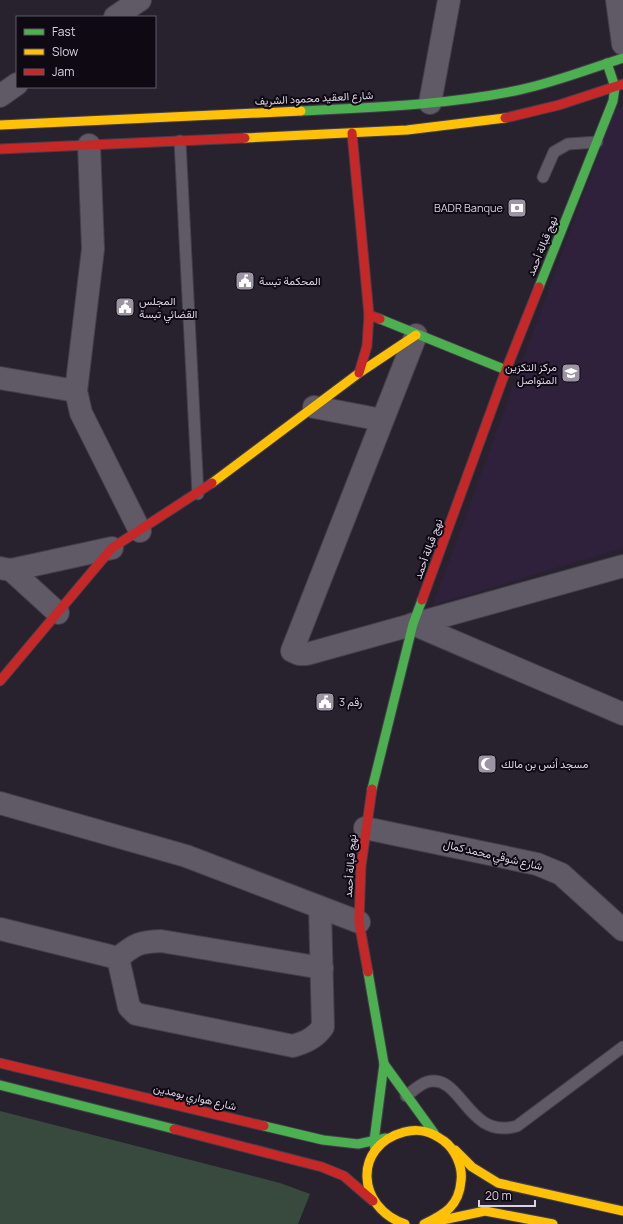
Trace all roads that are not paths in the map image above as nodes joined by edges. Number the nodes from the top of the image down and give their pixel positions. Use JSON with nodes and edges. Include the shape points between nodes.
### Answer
{"nodes":[{"id":1,"x":140,"y":0,"type":"edge"},
{"id":2,"x":449,"y":0,"type":"edge"},
{"id":3,"x":617,"y":0,"type":"edge"},
{"id":4,"x":116,"y":16,"type":"edge"},
{"id":5,"x":623,"y":44,"type":"edge"},
{"id":6,"x":623,"y":58,"type":"edge"},
{"id":7,"x":607,"y":63,"type":"junction"},
{"id":8,"x":619,"y":85,"type":"edge"},
{"id":9,"x":430,"y":103,"type":"junction"},
{"id":10,"x":0,"y":125,"type":"edge"},
{"id":11,"x":352,"y":133,"type":"junction"},
{"id":12,"x":180,"y":141,"type":"junction"},
{"id":13,"x":597,"y":142,"type":"junction"},
{"id":14,"x":89,"y":145,"type":"junction"},
{"id":15,"x":0,"y":149,"type":"edge"},
{"id":16,"x":543,"y":177,"type":"dead end"},
{"id":17,"x":369,"y":315,"type":"junction"},
{"id":18,"x":416,"y":335,"type":"junction"},
{"id":19,"x":506,"y":370,"type":"junction"},
{"id":20,"x":359,"y":373,"type":"junction"},
{"id":21,"x":0,"y":378,"type":"edge"},
{"id":22,"x":76,"y":391,"type":"junction"},
{"id":23,"x":314,"y":407,"type":"junction"},
{"id":24,"x":382,"y":420,"type":"junction"},
{"id":25,"x":198,"y":494,"type":"junction"},
{"id":26,"x":140,"y":531,"type":"junction"},
{"id":27,"x":112,"y":548,"type":"junction"},
{"id":28,"x":623,"y":566,"type":"edge"},
{"id":29,"x":6,"y":569,"type":"edge"},
{"id":30,"x":58,"y":613,"type":"junction"},
{"id":31,"x":413,"y":624,"type":"junction"},
{"id":32,"x":0,"y":680,"type":"edge"},
{"id":33,"x":623,"y":714,"type":"edge"},
{"id":34,"x":0,"y":803,"type":"edge"},
{"id":35,"x":365,"y":828,"type":"junction"},
{"id":36,"x":320,"y":908,"type":"junction"},
{"id":37,"x":359,"y":922,"type":"junction"},
{"id":38,"x":0,"y":929,"type":"edge"},
{"id":39,"x":623,"y":930,"type":"edge"},
{"id":40,"x":118,"y":958,"type":"junction"},
{"id":41,"x":322,"y":968,"type":"junction"},
{"id":42,"x":623,"y":1047,"type":"edge"},
{"id":43,"x":0,"y":1063,"type":"edge"},
{"id":44,"x":384,"y":1064,"type":"junction"},
{"id":45,"x":0,"y":1086,"type":"edge"},
{"id":46,"x":406,"y":1096,"type":"junction"},
{"id":47,"x":434,"y":1133,"type":"junction"},
{"id":48,"x":386,"y":1138,"type":"junction"},
{"id":49,"x":374,"y":1140,"type":"junction"},
{"id":50,"x":449,"y":1144,"type":"junction"},
{"id":51,"x":375,"y":1150,"type":"junction"},
{"id":52,"x":373,"y":1201,"type":"junction"},
{"id":53,"x":623,"y":1211,"type":"edge"},
{"id":54,"x":457,"y":1214,"type":"edge"},
{"id":55,"x":400,"y":1223,"type":"edge"},
{"id":56,"x":428,"y":1223,"type":"edge"},
{"id":57,"x":554,"y":1224,"type":"edge"}],
"edges":[{"from":1,"to":4,"type":"street"},
{"from":2,"to":9,"type":"street"},
{"from":3,"to":5,"type":"street"},
{"from":6,"to":7,"type":"main road","name":"شارع العقيد محمود الشريف"},
{"from":7,"to":8,"type":"main road"},
{"from":7,"to":9,"type":"main road","name":"شارع العقيد محمود الشريف","via":[[520,90]]},
{"from":8,"to":11,"type":"main road","via":[[545,109],[494,120],[407,130]]},
{"from":8,"to":13,"type":"main road","name":"نهج قبالة أحمد"},
{"from":9,"to":10,"type":"main road","name":"شارع العقيد محمود الشريف"},
{"from":11,"to":12,"type":"main road"},
{"from":11,"to":17,"type":"main road"},
{"from":12,"to":14,"type":"main road"},
{"from":12,"to":25,"type":"lane"},
{"from":13,"to":16,"type":"lane","via":[[568,144],[554,152]]},
{"from":13,"to":19,"type":"main road","name":"نهج قبالة أحمد"},
{"from":14,"to":15,"type":"main road"},
{"from":14,"to":22,"type":"street","via":[[93,248]]},
{"from":17,"to":18,"type":"main road"},
{"from":17,"to":20,"type":"main road","via":[[367,346]]},
{"from":18,"to":19,"type":"main road"},
{"from":18,"to":20,"type":"main road"},
{"from":18,"to":24,"type":"street"},
{"from":19,"to":31,"type":"main road","name":"نهج قبالة أحمد"},
{"from":20,"to":23,"type":"main road"},
{"from":21,"to":22,"type":"street"},
{"from":22,"to":26,"type":"street","via":[[81,412]]},
{"from":23,"to":24,"type":"street"},
{"from":23,"to":25,"type":"main road"},
{"from":24,"to":31,"type":"street","via":[[292,651],[307,654]]},
{"from":25,"to":26,"type":"main road"},
{"from":26,"to":27,"type":"main road"},
{"from":27,"to":29,"type":"street"},
{"from":27,"to":30,"type":"main road"},
{"from":28,"to":31,"type":"street"},
{"from":29,"to":30,"type":"street"},
{"from":30,"to":32,"type":"main road"},
{"from":31,"to":33,"type":"street"},
{"from":31,"to":35,"type":"main road","name":"نهج قبالة أحمد","via":[[372,785]]},
{"from":34,"to":36,"type":"street","via":[[186,856]]},
{"from":35,"to":37,"type":"main road","name":"نهج قبالة أحمد"},
{"from":35,"to":39,"type":"street","name":"شارع شوقي محمد كمال","via":[[537,864],[562,874]]},
{"from":36,"to":37,"type":"street"},
{"from":36,"to":41,"type":"street"},
{"from":37,"to":44,"type":"main road","name":"نهج قبالة أحمد"},
{"from":38,"to":40,"type":"street"},
{"from":40,"to":41,"type":"street","via":[[133,945],[161,941]]},
{"from":40,"to":41,"type":"street","via":[[127,1001],[136,1014],[293,1046],[307,1042],[318,1035],[323,1027]]},
{"from":42,"to":46,"type":"lane","via":[[517,1126],[507,1129],[484,1124],[447,1084],[426,1082]]},
{"from":43,"to":49,"type":"main road","name":"شارع هواري بومدين","via":[[324,1140],[358,1144]]},
{"from":44,"to":46,"type":"main road","name":"نهج قبالة أحمد"},
{"from":44,"to":49,"type":"main road","name":"نهج قبالة أحمد"},
{"from":45,"to":52,"type":"main road","via":[[322,1167],[344,1176]]},
{"from":46,"to":47,"type":"main road","name":"نهج قبالة أحمد"},
{"from":47,"to":48,"type":"main road","via":[[418,1129],[402,1131]]},
{"from":47,"to":50,"type":"main road"},
{"from":48,"to":49,"type":"main road","name":"شارع هواري بومدين"},
{"from":48,"to":51,"type":"main road"},
{"from":49,"to":51,"type":"main road","name":"نهج قبالة أحمد"},
{"from":50,"to":53,"type":"main road","via":[[472,1167],[498,1183]]},
{"from":50,"to":54,"type":"main road","via":[[458,1156],[462,1170]]},
{"from":51,"to":52,"type":"main road","via":[[366,1175]]},
{"from":52,"to":55,"type":"main road","via":[[383,1214]]},
{"from":54,"to":56,"type":"main road"},
{"from":54,"to":56,"type":"main road","via":[[442,1216]]},
{"from":54,"to":57,"type":"main road","via":[[485,1211]]}]}
